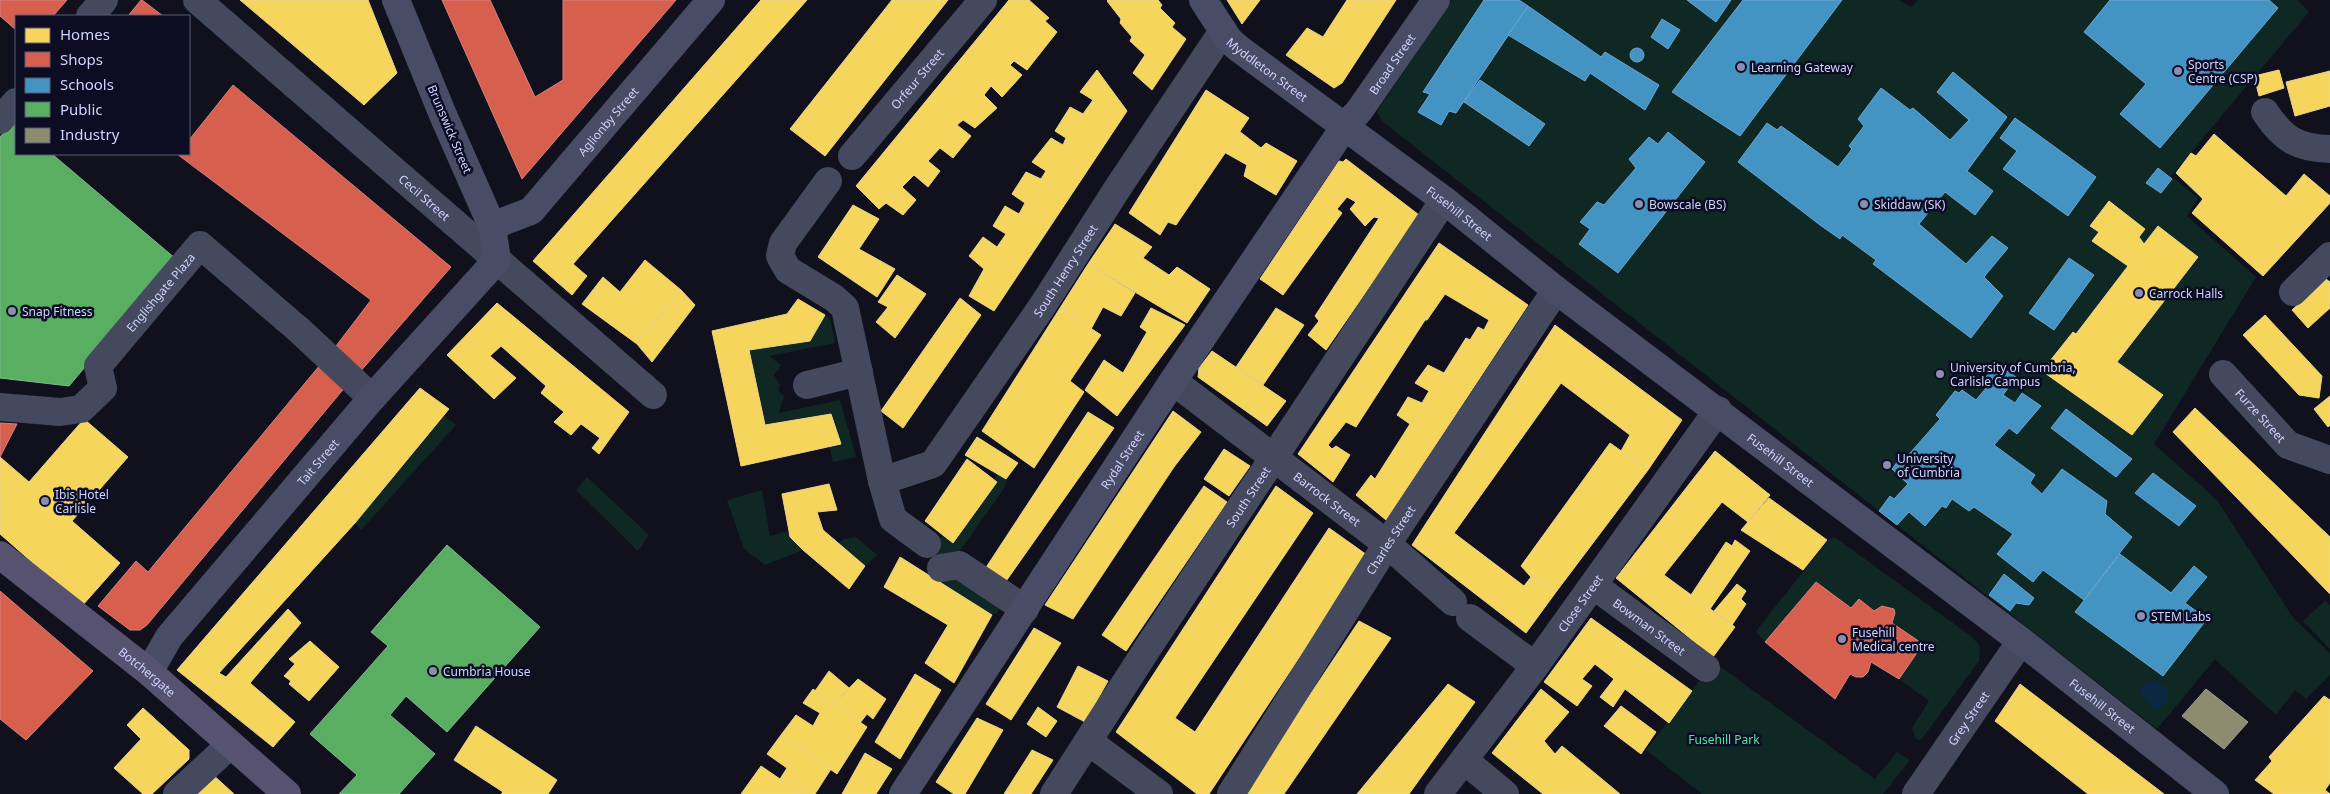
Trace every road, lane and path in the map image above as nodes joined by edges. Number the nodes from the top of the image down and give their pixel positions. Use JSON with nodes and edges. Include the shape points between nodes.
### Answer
{"nodes":[{"id":1,"x":104,"y":0,"type":"edge"},
{"id":2,"x":197,"y":0,"type":"edge"},
{"id":3,"x":396,"y":0,"type":"edge"},
{"id":4,"x":711,"y":0,"type":"edge"},
{"id":5,"x":982,"y":0,"type":"edge"},
{"id":6,"x":1202,"y":0,"type":"edge"},
{"id":7,"x":1436,"y":0,"type":"edge"},
{"id":8,"x":91,"y":15,"type":"edge"},
{"id":9,"x":1223,"y":31,"type":"junction"},
{"id":10,"x":15,"y":103,"type":"edge"},
{"id":11,"x":2265,"y":112,"type":"dead end"},
{"id":12,"x":0,"y":120,"type":"edge"},
{"id":13,"x":1345,"y":126,"type":"junction"},
{"id":14,"x":2330,"y":149,"type":"edge"},
{"id":15,"x":852,"y":156,"type":"dead end"},
{"id":16,"x":828,"y":181,"type":"dead end"},
{"id":17,"x":1444,"y":200,"type":"junction"},
{"id":18,"x":492,"y":226,"type":"junction"},
{"id":19,"x":2330,"y":256,"type":"edge"},
{"id":20,"x":497,"y":260,"type":"junction"},
{"id":21,"x":1556,"y":290,"type":"junction"},
{"id":22,"x":2293,"y":292,"type":"dead end"},
{"id":23,"x":859,"y":372,"type":"junction"},
{"id":24,"x":2223,"y":374,"type":"dead end"},
{"id":25,"x":1172,"y":381,"type":"junction"},
{"id":26,"x":808,"y":385,"type":"dead end"},
{"id":27,"x":653,"y":395,"type":"dead end"},
{"id":28,"x":372,"y":398,"type":"junction"},
{"id":29,"x":0,"y":407,"type":"edge"},
{"id":30,"x":1718,"y":410,"type":"junction"},
{"id":31,"x":1275,"y":459,"type":"junction"},
{"id":32,"x":2330,"y":460,"type":"edge"},
{"id":33,"x":882,"y":481,"type":"junction"},
{"id":34,"x":927,"y":544,"type":"dead end"},
{"id":35,"x":1387,"y":544,"type":"junction"},
{"id":36,"x":0,"y":555,"type":"edge"},
{"id":37,"x":941,"y":568,"type":"dead end"},
{"id":38,"x":1593,"y":585,"type":"junction"},
{"id":39,"x":1025,"y":609,"type":"junction"},
{"id":40,"x":2022,"y":641,"type":"junction"},
{"id":41,"x":1535,"y":666,"type":"junction"},
{"id":42,"x":1706,"y":668,"type":"dead end"},
{"id":43,"x":149,"y":672,"type":"junction"},
{"id":44,"x":1088,"y":741,"type":"junction"},
{"id":45,"x":230,"y":745,"type":"junction"},
{"id":46,"x":1464,"y":760,"type":"junction"},
{"id":47,"x":177,"y":794,"type":"edge"},
{"id":48,"x":287,"y":794,"type":"edge"},
{"id":49,"x":903,"y":794,"type":"edge"},
{"id":50,"x":1054,"y":794,"type":"edge"},
{"id":51,"x":1159,"y":794,"type":"edge"},
{"id":52,"x":1231,"y":794,"type":"edge"},
{"id":53,"x":1438,"y":794,"type":"edge"},
{"id":54,"x":1505,"y":794,"type":"edge"},
{"id":55,"x":1916,"y":794,"type":"edge"},
{"id":56,"x":2215,"y":794,"type":"edge"}],
"edges":[{"from":1,"to":8,"type":"street"},
{"from":2,"to":20,"type":"street","name":"Cecil Street"},
{"from":3,"to":18,"type":"street","name":"Brunswick Street"},
{"from":4,"to":18,"type":"street","name":"Aglionby Street","via":[[531,211]]},
{"from":5,"to":15,"type":"street","name":"Orfeur Street"},
{"from":6,"to":9,"type":"street","name":"Myddleton Street"},
{"from":7,"to":13,"type":"street","name":"Broad Street","via":[[1359,111]]},
{"from":9,"to":13,"type":"street","name":"Myddleton Street","via":[[1238,48]]},
{"from":9,"to":33,"type":"street","name":"South Henry Street","via":[[1043,305],[933,464]]},
{"from":10,"to":12,"type":"street"},
{"from":11,"to":14,"type":"street","via":[[2293,142]]},
{"from":13,"to":17,"type":"street","name":"Fusehill Street"},
{"from":13,"to":25,"type":"street","name":"Rydal Street"},
{"from":16,"to":23,"type":"street","via":[[783,243],[780,256],[788,270],[845,308]]},
{"from":17,"to":21,"type":"street","name":"Fusehill Street"},
{"from":17,"to":31,"type":"street","name":"South Street"},
{"from":18,"to":20,"type":"street","name":"Brunswick Street"},
{"from":19,"to":22,"type":"street"},
{"from":20,"to":27,"type":"street","name":"Cecil Street"},
{"from":20,"to":28,"type":"street","name":"Tait Street"},
{"from":21,"to":30,"type":"street","name":"Fusehill Street"},
{"from":21,"to":35,"type":"street","name":"Charles Street"},
{"from":23,"to":26,"type":"street"},
{"from":23,"to":33,"type":"street"},
{"from":24,"to":32,"type":"street","name":"Furze Street","via":[[2288,445]]},
{"from":25,"to":31,"type":"street","name":"Barrock Street"},
{"from":25,"to":39,"type":"street","name":"Rydal Street"},
{"from":28,"to":29,"type":"street","name":"Englishgate Plaza","via":[[200,245],[98,366],[103,388],[81,409],[60,412]]},
{"from":28,"to":43,"type":"street","name":"Tait Street","via":[[169,637]]},
{"from":30,"to":38,"type":"street","name":"Close Street"},
{"from":30,"to":40,"type":"street","name":"Fusehill Street"},
{"from":31,"to":35,"type":"street","name":"Barrock Street"},
{"from":31,"to":44,"type":"street","name":"South Street","via":[[1253,487]]},
{"from":33,"to":34,"type":"street","via":[[893,519]]},
{"from":35,"to":41,"type":"street","name":"Barrock Street","via":[[1461,610]]},
{"from":35,"to":52,"type":"street","name":"Charles Street"},
{"from":36,"to":43,"type":"main road","name":"Botchergate"},
{"from":37,"to":39,"type":"street","via":[[959,565]]},
{"from":38,"to":41,"type":"street","name":"Close Street"},
{"from":38,"to":42,"type":"street","name":"Bowman Street"},
{"from":39,"to":49,"type":"street","name":"Rydal Street"},
{"from":40,"to":55,"type":"street","name":"Grey Street"},
{"from":40,"to":56,"type":"street","name":"Fusehill Street"},
{"from":41,"to":46,"type":"street","name":"Close Street"},
{"from":43,"to":45,"type":"main road","name":"Botchergate"},
{"from":44,"to":50,"type":"street","name":"South Street"},
{"from":44,"to":51,"type":"street"},
{"from":45,"to":47,"type":"street"},
{"from":45,"to":48,"type":"main road","name":"Botchergate"},
{"from":46,"to":53,"type":"street","name":"Close Street"},
{"from":46,"to":54,"type":"street"}]}
